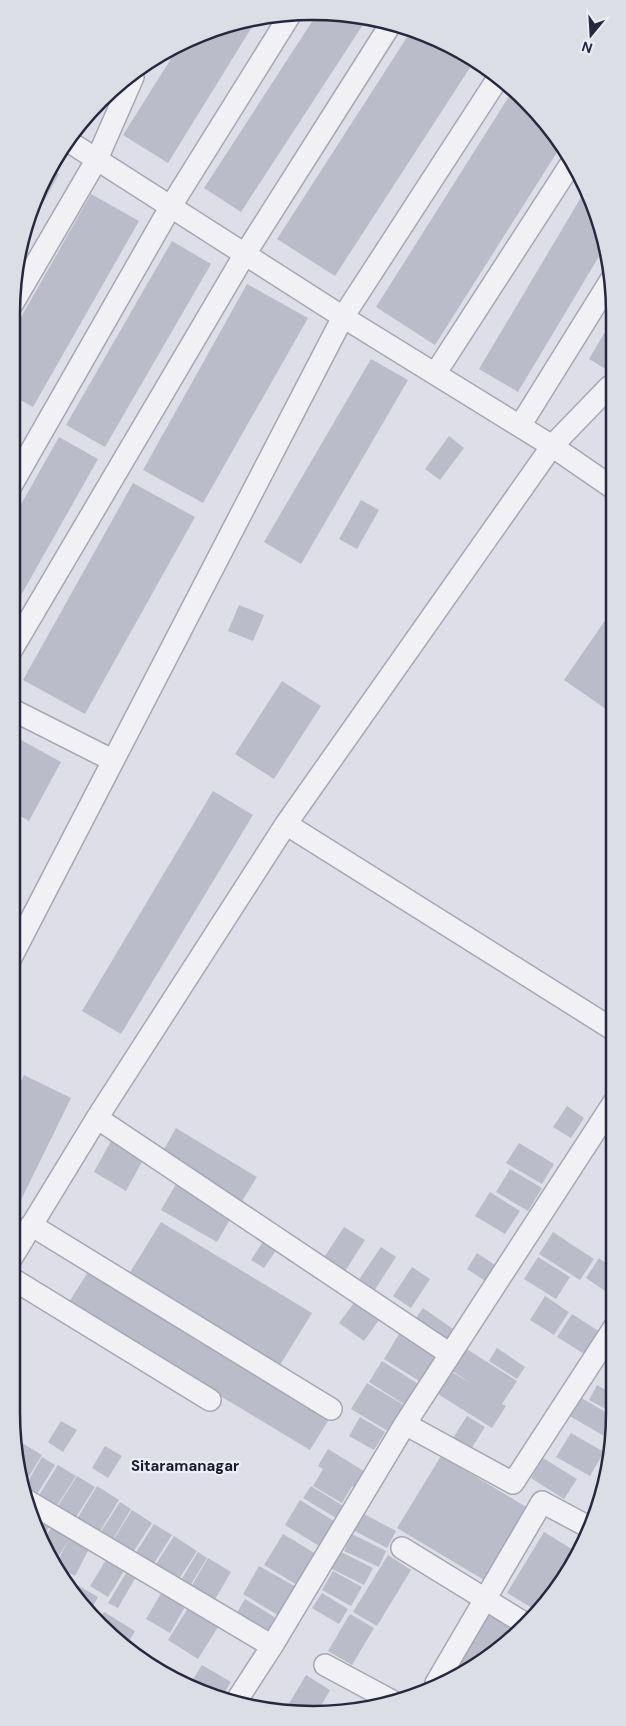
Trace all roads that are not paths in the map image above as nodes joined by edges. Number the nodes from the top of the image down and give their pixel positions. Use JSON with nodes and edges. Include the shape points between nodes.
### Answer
{"nodes":[{"id":1,"x":286,"y":22,"type":"edge"},
{"id":2,"x":387,"y":30,"type":"edge"},
{"id":3,"x":494,"y":84,"type":"edge"},
{"id":4,"x":131,"y":85,"type":"edge"},
{"id":5,"x":74,"y":144,"type":"edge"},
{"id":6,"x":97,"y":159,"type":"junction"},
{"id":7,"x":568,"y":168,"type":"edge"},
{"id":8,"x":171,"y":206,"type":"junction"},
{"id":9,"x":245,"y":254,"type":"junction"},
{"id":10,"x":22,"y":288,"type":"edge"},
{"id":11,"x":605,"y":290,"type":"edge"},
{"id":12,"x":343,"y":317,"type":"junction"},
{"id":13,"x":435,"y":374,"type":"junction"},
{"id":14,"x":606,"y":390,"type":"edge"},
{"id":15,"x":520,"y":426,"type":"junction"},
{"id":16,"x":552,"y":446,"type":"junction"},
{"id":17,"x":20,"y":470,"type":"edge"},
{"id":18,"x":606,"y":483,"type":"edge"},
{"id":19,"x":20,"y":637,"type":"edge"},
{"id":20,"x":20,"y":714,"type":"edge"},
{"id":21,"x":112,"y":760,"type":"junction"},
{"id":22,"x":286,"y":824,"type":"junction"},
{"id":23,"x":20,"y":940,"type":"edge"},
{"id":24,"x":606,"y":1025,"type":"edge"},
{"id":25,"x":606,"y":1117,"type":"edge"},
{"id":26,"x":97,"y":1118,"type":"junction"},
{"id":27,"x":30,"y":1225,"type":"junction"},
{"id":28,"x":20,"y":1243,"type":"edge"},
{"id":29,"x":20,"y":1284,"type":"edge"},
{"id":30,"x":606,"y":1338,"type":"edge"},
{"id":31,"x":450,"y":1354,"type":"junction"},
{"id":32,"x":210,"y":1400,"type":"dead end"},
{"id":33,"x":331,"y":1409,"type":"dead end"},
{"id":34,"x":405,"y":1424,"type":"junction"},
{"id":35,"x":36,"y":1506,"type":"edge"},
{"id":36,"x":584,"y":1524,"type":"edge"},
{"id":37,"x":402,"y":1548,"type":"dead end"},
{"id":38,"x":485,"y":1600,"type":"junction"},
{"id":39,"x":520,"y":1620,"type":"edge"},
{"id":40,"x":272,"y":1646,"type":"junction"},
{"id":41,"x":325,"y":1665,"type":"dead end"},
{"id":42,"x":438,"y":1678,"type":"edge"},
{"id":43,"x":239,"y":1696,"type":"edge"},
{"id":44,"x":384,"y":1697,"type":"edge"}],
"edges":[{"from":1,"to":8,"type":"street"},
{"from":2,"to":9,"type":"street"},
{"from":3,"to":12,"type":"street"},
{"from":4,"to":6,"type":"street"},
{"from":5,"to":6,"type":"street"},
{"from":6,"to":8,"type":"street"},
{"from":6,"to":10,"type":"street"},
{"from":7,"to":13,"type":"street"},
{"from":8,"to":9,"type":"street"},
{"from":8,"to":17,"type":"street"},
{"from":9,"to":12,"type":"street"},
{"from":9,"to":19,"type":"street"},
{"from":11,"to":15,"type":"street"},
{"from":12,"to":13,"type":"street"},
{"from":12,"to":21,"type":"street"},
{"from":13,"to":15,"type":"street"},
{"from":14,"to":16,"type":"street"},
{"from":15,"to":16,"type":"street"},
{"from":16,"to":18,"type":"street"},
{"from":16,"to":22,"type":"street"},
{"from":20,"to":21,"type":"street"},
{"from":21,"to":23,"type":"street"},
{"from":22,"to":24,"type":"street"},
{"from":22,"to":26,"type":"street"},
{"from":25,"to":31,"type":"street"},
{"from":26,"to":27,"type":"street"},
{"from":26,"to":31,"type":"street"},
{"from":27,"to":28,"type":"street"},
{"from":27,"to":33,"type":"street"},
{"from":29,"to":32,"type":"street"},
{"from":30,"to":34,"type":"street","via":[[513,1483]]},
{"from":31,"to":34,"type":"street"},
{"from":34,"to":40,"type":"street"},
{"from":35,"to":40,"type":"street"},
{"from":36,"to":38,"type":"street","via":[[542,1502]]},
{"from":37,"to":38,"type":"street"},
{"from":38,"to":39,"type":"street"},
{"from":38,"to":42,"type":"street"},
{"from":40,"to":43,"type":"street"},
{"from":41,"to":44,"type":"street"}]}
